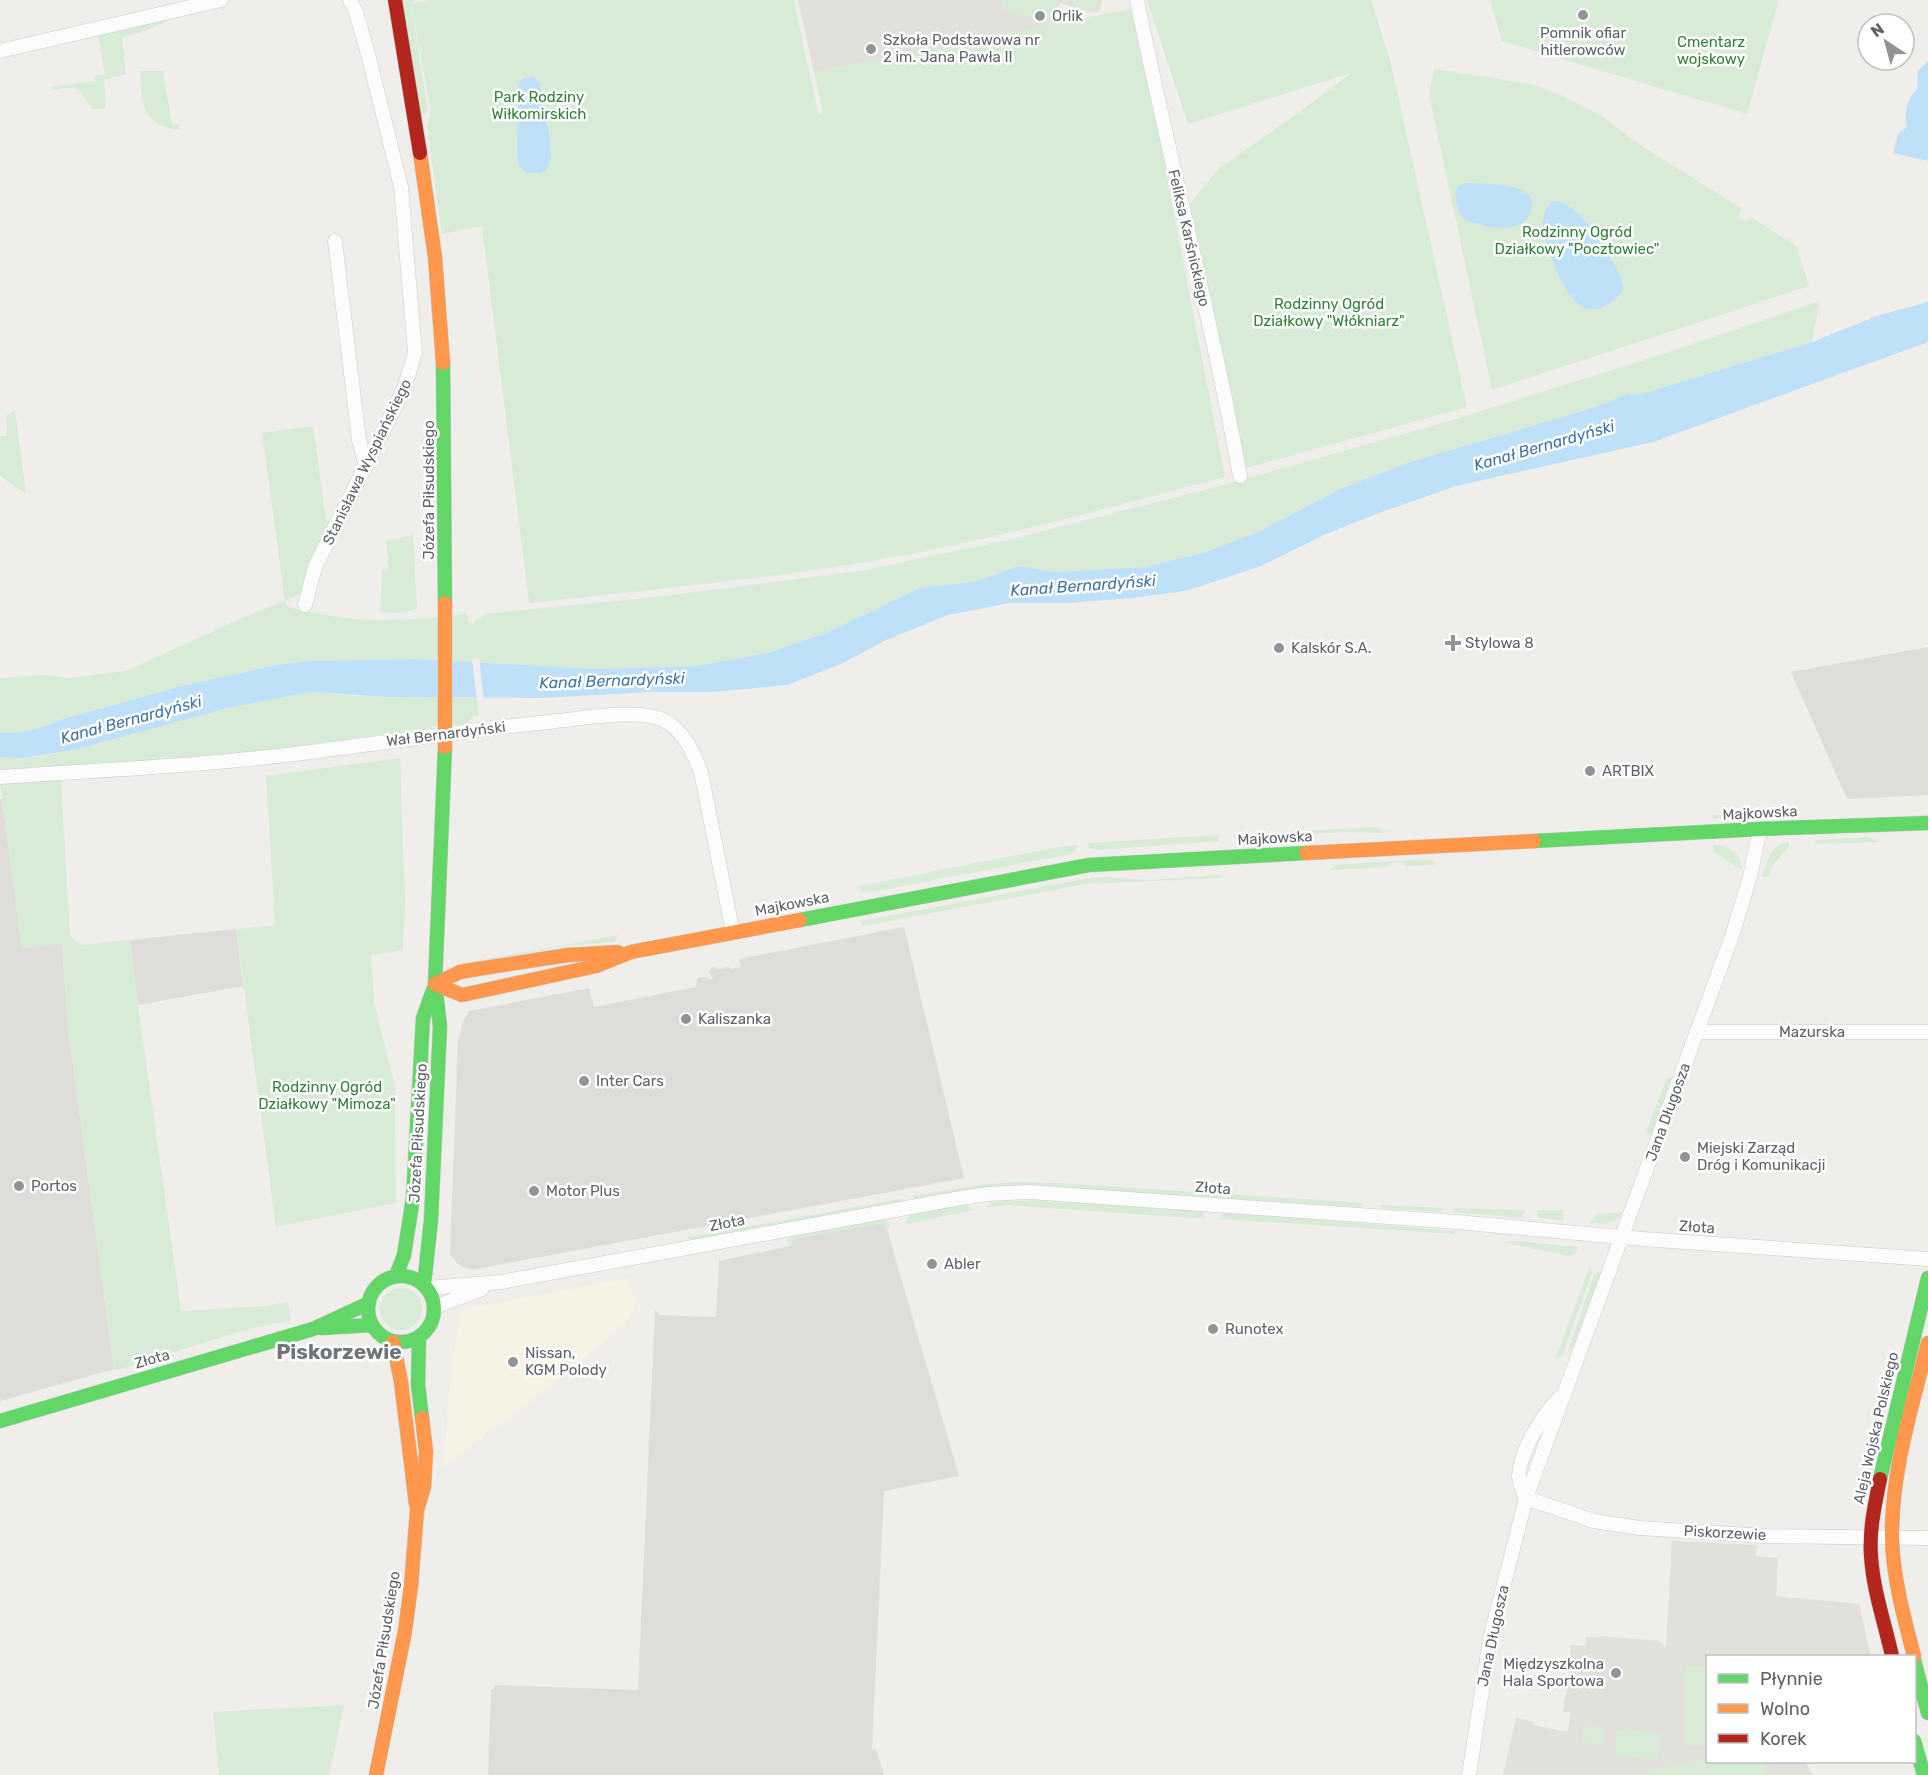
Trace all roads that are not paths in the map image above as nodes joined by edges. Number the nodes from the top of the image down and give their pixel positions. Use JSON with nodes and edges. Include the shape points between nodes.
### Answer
{"nodes":[{"id":1,"x":221,"y":0,"type":"edge"},
{"id":2,"x":350,"y":0,"type":"edge"},
{"id":3,"x":395,"y":0,"type":"edge"},
{"id":4,"x":1137,"y":0,"type":"edge"},
{"id":5,"x":0,"y":51,"type":"edge"},
{"id":6,"x":335,"y":242,"type":"dead end"},
{"id":7,"x":366,"y":466,"type":"junction"},
{"id":8,"x":1240,"y":476,"type":"dead end"},
{"id":9,"x":305,"y":605,"type":"dead end"},
{"id":10,"x":0,"y":777,"type":"edge"},
{"id":11,"x":1928,"y":823,"type":"edge"},
{"id":12,"x":1760,"y":829,"type":"junction"},
{"id":13,"x":733,"y":933,"type":"junction"},
{"id":14,"x":631,"y":952,"type":"junction"},
{"id":15,"x":435,"y":984,"type":"junction"},
{"id":16,"x":1696,"y":1032,"type":"junction"},
{"id":17,"x":1928,"y":1032,"type":"edge"},
{"id":18,"x":1621,"y":1238,"type":"junction"},
{"id":19,"x":1928,"y":1259,"type":"edge"},
{"id":20,"x":396,"y":1276,"type":"junction"},
{"id":21,"x":1928,"y":1278,"type":"edge"},
{"id":22,"x":501,"y":1282,"type":"junction"},
{"id":23,"x":426,"y":1286,"type":"junction"},
{"id":24,"x":369,"y":1303,"type":"junction"},
{"id":25,"x":435,"y":1308,"type":"junction"},
{"id":26,"x":372,"y":1325,"type":"junction"},
{"id":27,"x":313,"y":1329,"type":"junction"},
{"id":28,"x":419,"y":1338,"type":"junction"},
{"id":29,"x":393,"y":1342,"type":"junction"},
{"id":30,"x":1928,"y":1343,"type":"edge"},
{"id":31,"x":0,"y":1421,"type":"edge"},
{"id":32,"x":1526,"y":1498,"type":"junction"},
{"id":33,"x":417,"y":1510,"type":"junction"},
{"id":34,"x":1872,"y":1538,"type":"junction"},
{"id":35,"x":1892,"y":1538,"type":"junction"},
{"id":36,"x":1928,"y":1538,"type":"edge"},
{"id":37,"x":1892,"y":1655,"type":"edge"},
{"id":38,"x":1913,"y":1655,"type":"edge"},
{"id":39,"x":1916,"y":1666,"type":"edge"},
{"id":40,"x":1928,"y":1713,"type":"edge"},
{"id":41,"x":1916,"y":1748,"type":"edge"},
{"id":42,"x":376,"y":1775,"type":"edge"},
{"id":43,"x":1469,"y":1775,"type":"edge"},
{"id":44,"x":1924,"y":1775,"type":"edge"}],
"edges":[{"from":1,"to":5,"type":"street"},
{"from":2,"to":7,"type":"street","name":"Stanisława Wyspiańskiego","via":[[368,54],[401,187],[415,342],[410,375]]},
{"from":3,"to":15,"type":"main road","name":"Józefa Piłsudskiego","bridge":true,"via":[[428,201],[441,314],[446,435],[445,747]]},
{"from":4,"to":8,"type":"street","name":"Feliksa Karśnickiego"},
{"from":6,"to":7,"type":"street","via":[[359,440]]},
{"from":7,"to":9,"type":"street","name":"Stanisława Wyspiańskiego","via":[[315,567]]},
{"from":10,"to":13,"type":"street","name":"Wał Bernardyński","via":[[257,758],[599,717],[641,715],[662,719],[679,731],[701,772]]},
{"from":11,"to":12,"type":"main road","name":"Majkowska"},
{"from":12,"to":13,"type":"main road","name":"Majkowska","via":[[1089,865]]},
{"from":12,"to":16,"type":"street","name":"Jana Długosza","via":[[1744,900]]},
{"from":13,"to":14,"type":"main road","name":"Majkowska"},
{"from":14,"to":15,"type":"main road","name":"Majkowska","via":[[568,955],[471,970]]},
{"from":14,"to":15,"type":"main road","name":"Majkowska","via":[[596,966],[462,995]]},
{"from":15,"to":20,"type":"main road","name":"Józefa Piłsudskiego","via":[[423,1018],[411,1211],[404,1256]]},
{"from":15,"to":23,"type":"main road","name":"Józefa Piłsudskiego","via":[[440,1026]]},
{"from":16,"to":17,"type":"street","name":"Mazurska"},
{"from":16,"to":18,"type":"street","name":"Jana Długosza"},
{"from":18,"to":19,"type":"street","name":"Złota"},
{"from":18,"to":22,"type":"street","name":"Złota","via":[[1374,1216],[1055,1193],[1007,1193],[955,1199]]},
{"from":18,"to":32,"type":"street","name":"Jana Długosza"},
{"from":20,"to":23,"type":"main road","via":[[411,1277]]},
{"from":20,"to":24,"type":"main road","via":[[378,1285]]},
{"from":21,"to":34,"type":"main road","name":"Aleja Wojska Polskiego","via":[[1878,1483]]},
{"from":22,"to":23,"type":"street","name":"Złota"},
{"from":22,"to":25,"type":"street","name":"Złota"},
{"from":23,"to":25,"type":"main road"},
{"from":24,"to":26,"type":"main road"},
{"from":24,"to":27,"type":"main road","name":"Złota"},
{"from":25,"to":28,"type":"main road","via":[[433,1322]]},
{"from":26,"to":27,"type":"main road","name":"Złota"},
{"from":26,"to":29,"type":"main road"},
{"from":27,"to":31,"type":"main road","name":"Złota"},
{"from":28,"to":29,"type":"main road"},
{"from":28,"to":33,"type":"main road","name":"Józefa Piłsudskiego","via":[[418,1385],[426,1451],[424,1487]]},
{"from":29,"to":33,"type":"main road","name":"Józefa Piłsudskiego"},
{"from":30,"to":35,"type":"main road","name":"Aleja Wojska Polskiego","via":[[1901,1460]]},
{"from":32,"to":34,"type":"street","name":"Piskorzewie","via":[[1576,1516],[1624,1527]]},
{"from":32,"to":43,"type":"street","name":"Jana Długosza","via":[[1491,1639]]},
{"from":33,"to":42,"type":"main road","name":"Józefa Piłsudskiego","via":[[405,1631]]},
{"from":34,"to":35,"type":"street","name":"Piskorzewie"},
{"from":34,"to":37,"type":"main road","name":"Aleja Wojska Polskiego","via":[[1876,1589]]},
{"from":35,"to":36,"type":"street","name":"Piskorzewie"},
{"from":35,"to":38,"type":"main road","name":"Aleja Wojska Polskiego","via":[[1899,1596]]},
{"from":39,"to":40,"type":"main road","name":"Aleja Wojska Polskiego"},
{"from":41,"to":44,"type":"main road"}]}
